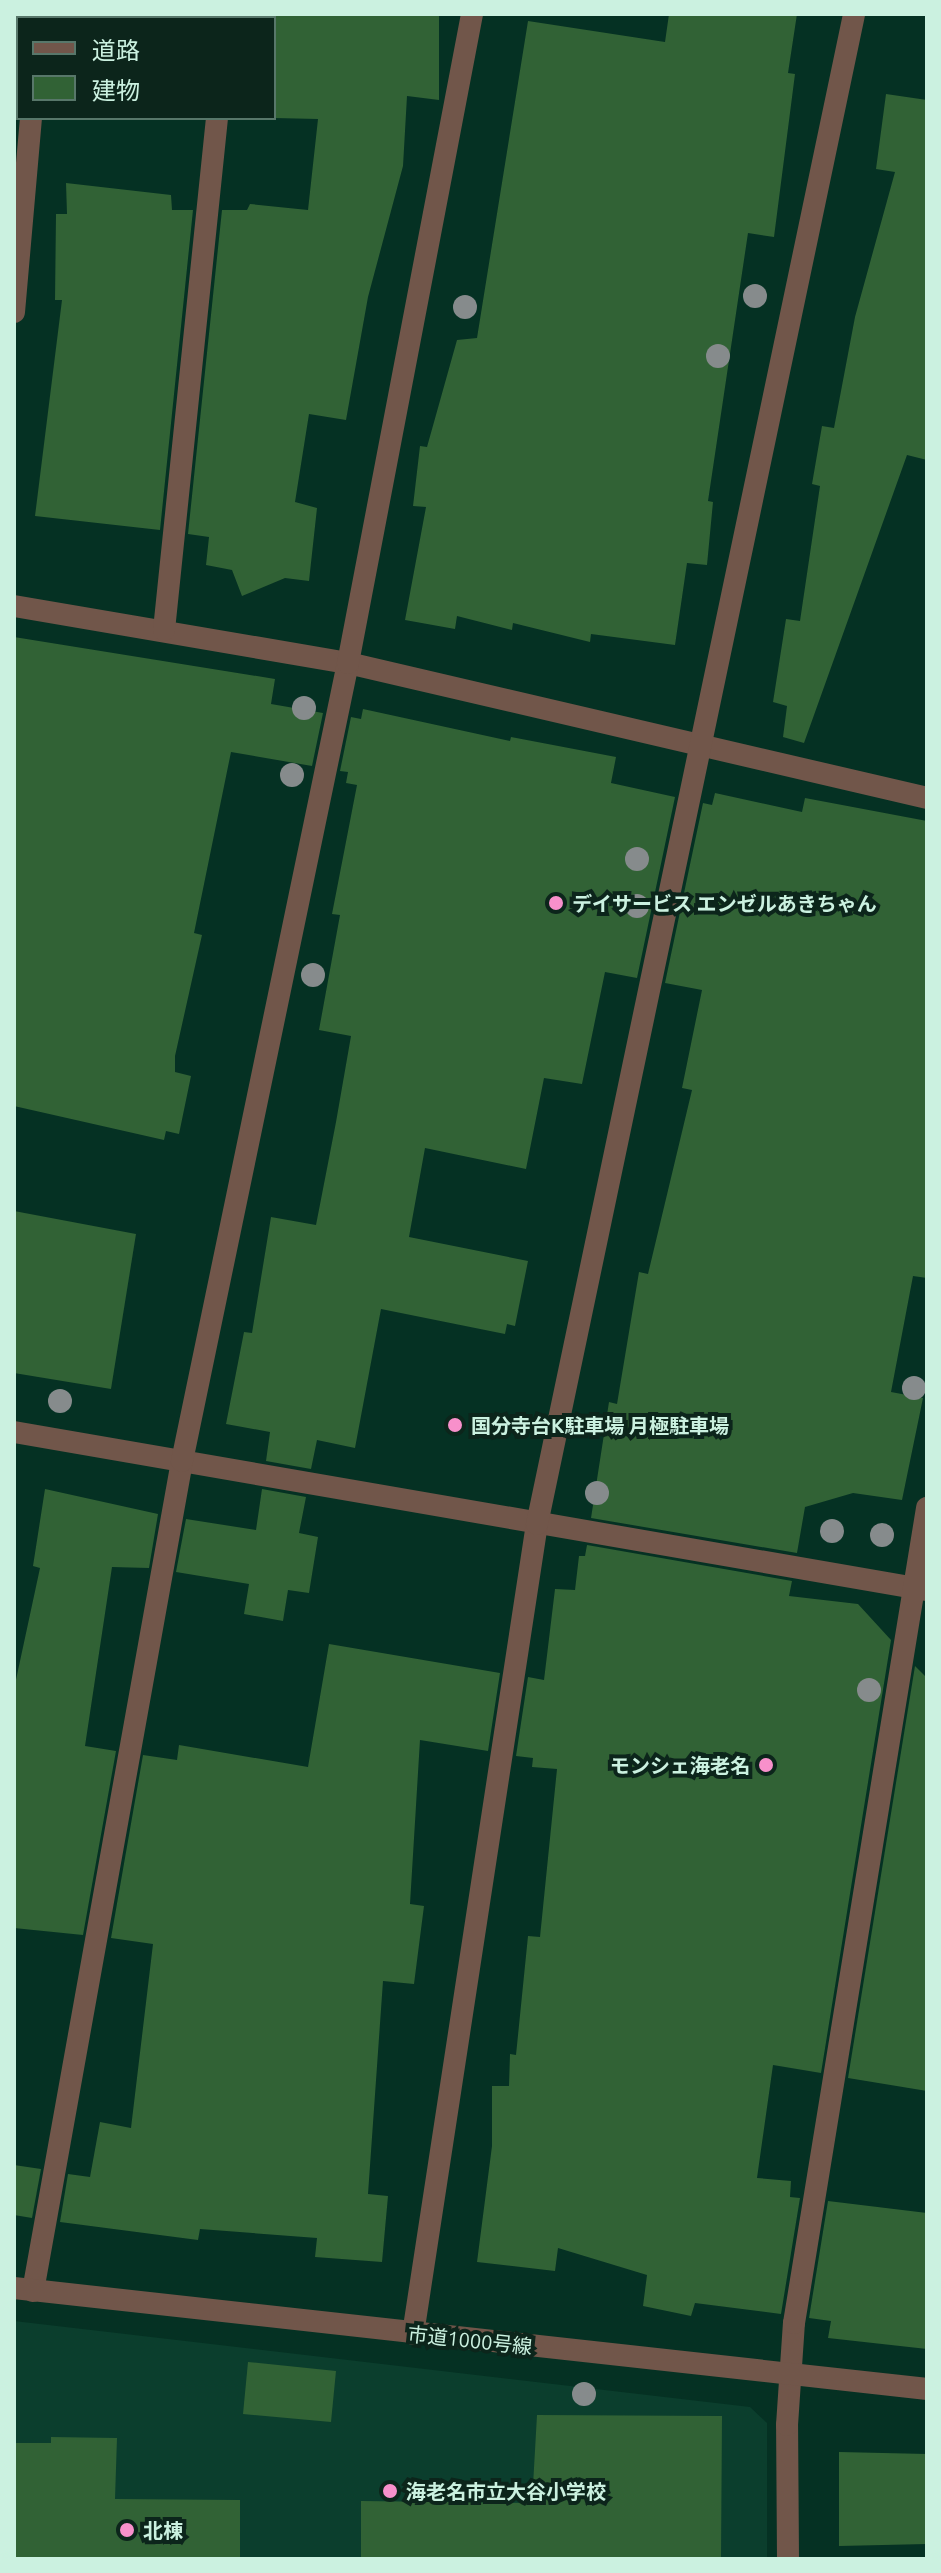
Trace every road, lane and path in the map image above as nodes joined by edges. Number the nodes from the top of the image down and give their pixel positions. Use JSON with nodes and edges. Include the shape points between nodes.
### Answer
{"nodes":[{"id":1,"x":472,"y":14,"type":"edge"},
{"id":2,"x":854,"y":14,"type":"edge"},
{"id":3,"x":31,"y":120,"type":"edge"},
{"id":4,"x":217,"y":120,"type":"edge"},
{"id":5,"x":14,"y":312,"type":"edge"},
{"id":6,"x":14,"y":606,"type":"edge"},
{"id":7,"x":164,"y":630,"type":"junction"},
{"id":8,"x":348,"y":663,"type":"junction"},
{"id":9,"x":701,"y":749,"type":"junction"},
{"id":10,"x":927,"y":798,"type":"edge"},
{"id":11,"x":14,"y":1432,"type":"edge"},
{"id":12,"x":182,"y":1461,"type":"junction"},
{"id":13,"x":927,"y":1508,"type":"edge"},
{"id":14,"x":537,"y":1524,"type":"junction"},
{"id":15,"x":919,"y":1589,"type":"edge"},
{"id":16,"x":23,"y":2290,"type":"edge"},
{"id":17,"x":413,"y":2334,"type":"junction"},
{"id":18,"x":790,"y":2373,"type":"junction"},
{"id":19,"x":927,"y":2389,"type":"edge"},
{"id":20,"x":788,"y":2559,"type":"edge"}],
"edges":[{"from":1,"to":8,"type":"street"},
{"from":2,"to":9,"type":"street"},
{"from":3,"to":5,"type":"street"},
{"from":4,"to":7,"type":"street"},
{"from":6,"to":7,"type":"street"},
{"from":7,"to":8,"type":"street"},
{"from":8,"to":9,"type":"street"},
{"from":8,"to":12,"type":"street"},
{"from":9,"to":10,"type":"street"},
{"from":9,"to":14,"type":"street"},
{"from":11,"to":12,"type":"street"},
{"from":12,"to":14,"type":"street"},
{"from":12,"to":16,"type":"street"},
{"from":13,"to":15,"type":"street"},
{"from":14,"to":15,"type":"street"},
{"from":14,"to":17,"type":"street"},
{"from":15,"to":18,"type":"street"},
{"from":16,"to":17,"type":"street","name":"市道1000号線"},
{"from":17,"to":18,"type":"street","name":"市道1000号線"},
{"from":18,"to":19,"type":"street","name":"市道1000号線"},
{"from":18,"to":20,"type":"street"}]}
